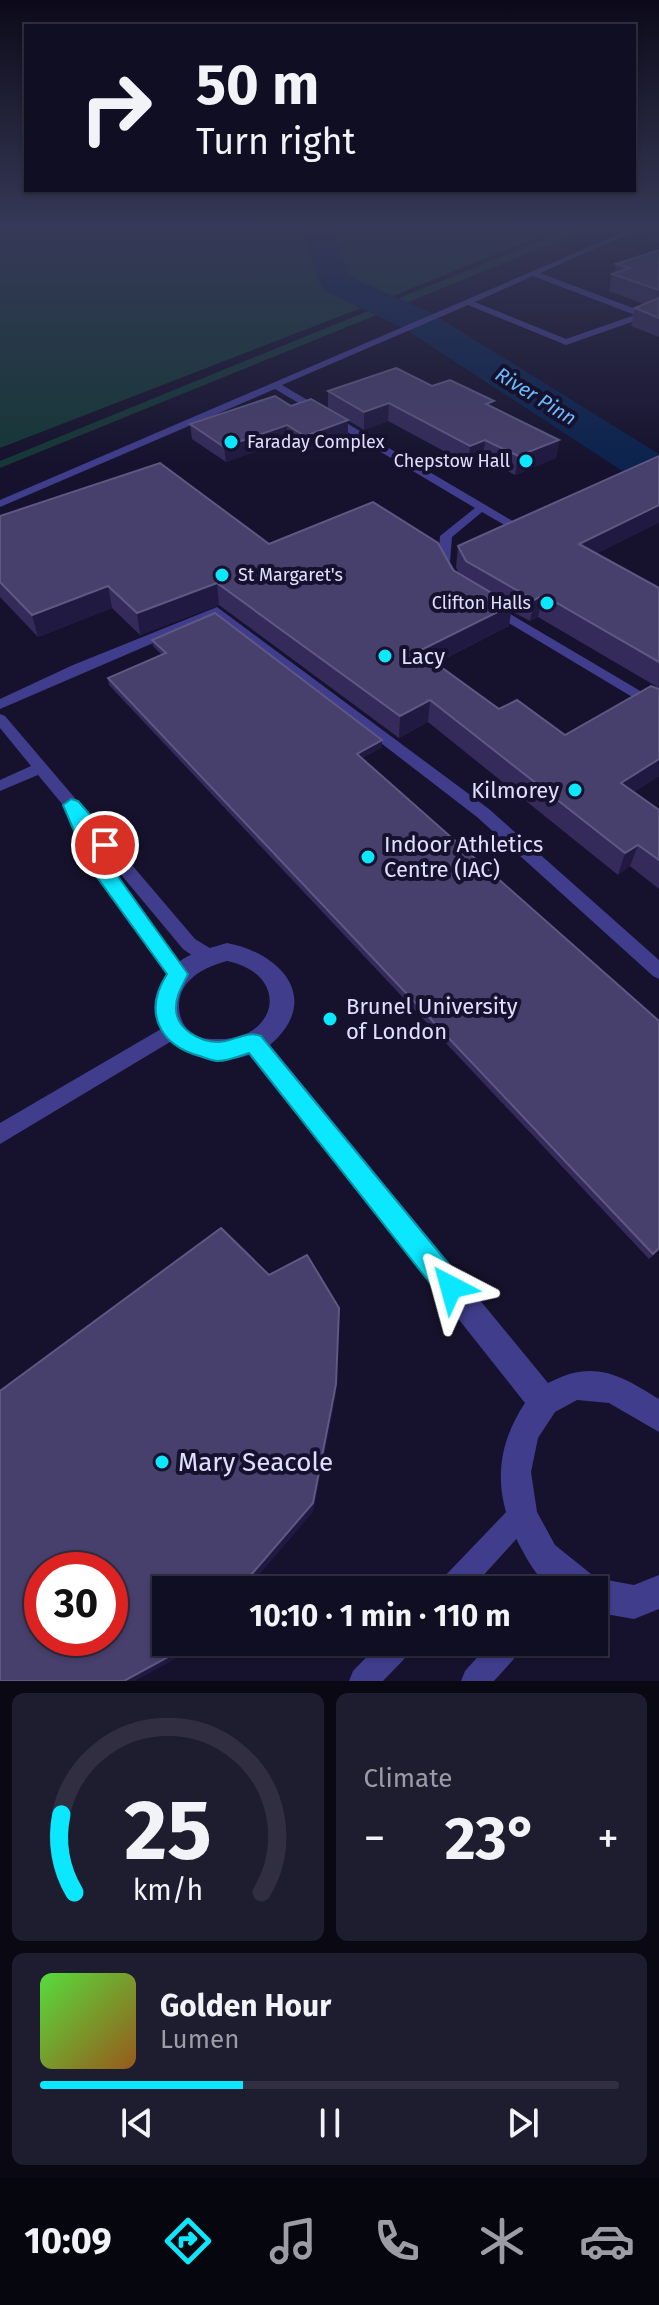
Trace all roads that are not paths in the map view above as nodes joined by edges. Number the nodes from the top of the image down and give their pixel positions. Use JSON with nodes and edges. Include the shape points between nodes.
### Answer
{"nodes":[{"id":1,"x":452,"y":307,"type":"edge"},
{"id":2,"x":482,"y":307,"type":"edge"},
{"id":3,"x":623,"y":307,"type":"edge"},
{"id":4,"x":275,"y":385,"type":"junction"},
{"id":5,"x":0,"y":504,"type":"edge"},
{"id":6,"x":482,"y":507,"type":"junction"},
{"id":7,"x":512,"y":525,"type":"edge"},
{"id":8,"x":456,"y":586,"type":"edge"},
{"id":9,"x":483,"y":602,"type":"edge"},
{"id":10,"x":0,"y":704,"type":"edge"},
{"id":11,"x":659,"y":708,"type":"edge"},
{"id":12,"x":0,"y":719,"type":"edge"},
{"id":13,"x":40,"y":768,"type":"junction"},
{"id":14,"x":0,"y":786,"type":"edge"},
{"id":15,"x":71,"y":805,"type":"junction"},
{"id":16,"x":207,"y":955,"type":"junction"},
{"id":17,"x":659,"y":971,"type":"edge"},
{"id":18,"x":178,"y":974,"type":"junction"},
{"id":19,"x":173,"y":1030,"type":"junction"},
{"id":20,"x":254,"y":1043,"type":"junction"},
{"id":21,"x":0,"y":1134,"type":"edge"},
{"id":22,"x":543,"y":1401,"type":"junction"},
{"id":23,"x":659,"y":1417,"type":"edge"},
{"id":24,"x":521,"y":1515,"type":"junction"},
{"id":25,"x":464,"y":1576,"type":"edge"},
{"id":26,"x":562,"y":1576,"type":"edge"},
{"id":27,"x":659,"y":1592,"type":"edge"},
{"id":28,"x":608,"y":1596,"type":"edge"},
{"id":29,"x":387,"y":1656,"type":"edge"},
{"id":30,"x":497,"y":1656,"type":"edge"},
{"id":31,"x":363,"y":1681,"type":"edge"},
{"id":32,"x":475,"y":1681,"type":"edge"}],
"edges":[{"from":1,"to":4,"type":"lane"},
{"from":2,"to":3,"type":"lane","via":[[566,342],[643,315]]},
{"from":4,"to":5,"type":"lane"},
{"from":4,"to":6,"type":"lane"},
{"from":6,"to":7,"type":"lane"},
{"from":6,"to":8,"type":"lane","via":[[446,536],[444,562]]},
{"from":9,"to":11,"type":"lane"},
{"from":10,"to":17,"type":"lane","via":[[217,611],[483,813]]},
{"from":12,"to":13,"type":"lane"},
{"from":13,"to":14,"type":"lane"},
{"from":13,"to":15,"type":"lane"},
{"from":15,"to":16,"type":"lane","via":[[189,944]]},
{"from":15,"to":18,"type":"lane","via":[[96,861]]},
{"from":16,"to":18,"type":"street"},
{"from":16,"to":20,"type":"street","via":[[242,954],[262,962],[278,979],[278,1015]]},
{"from":18,"to":19,"type":"street","via":[[165,1010]]},
{"from":19,"to":20,"type":"street","via":[[186,1043],[218,1052]]},
{"from":19,"to":21,"type":"lane"},
{"from":20,"to":22,"type":"street"},
{"from":22,"to":23,"type":"street","via":[[565,1387],[595,1384],[625,1392]]},
{"from":22,"to":24,"type":"street","via":[[516,1447],[514,1476]]},
{"from":24,"to":25,"type":"lane"},
{"from":24,"to":26,"type":"street","via":[[540,1553]]},
{"from":27,"to":28,"type":"street","via":[[634,1602]]},
{"from":29,"to":31,"type":"lane"},
{"from":30,"to":32,"type":"lane"}]}
